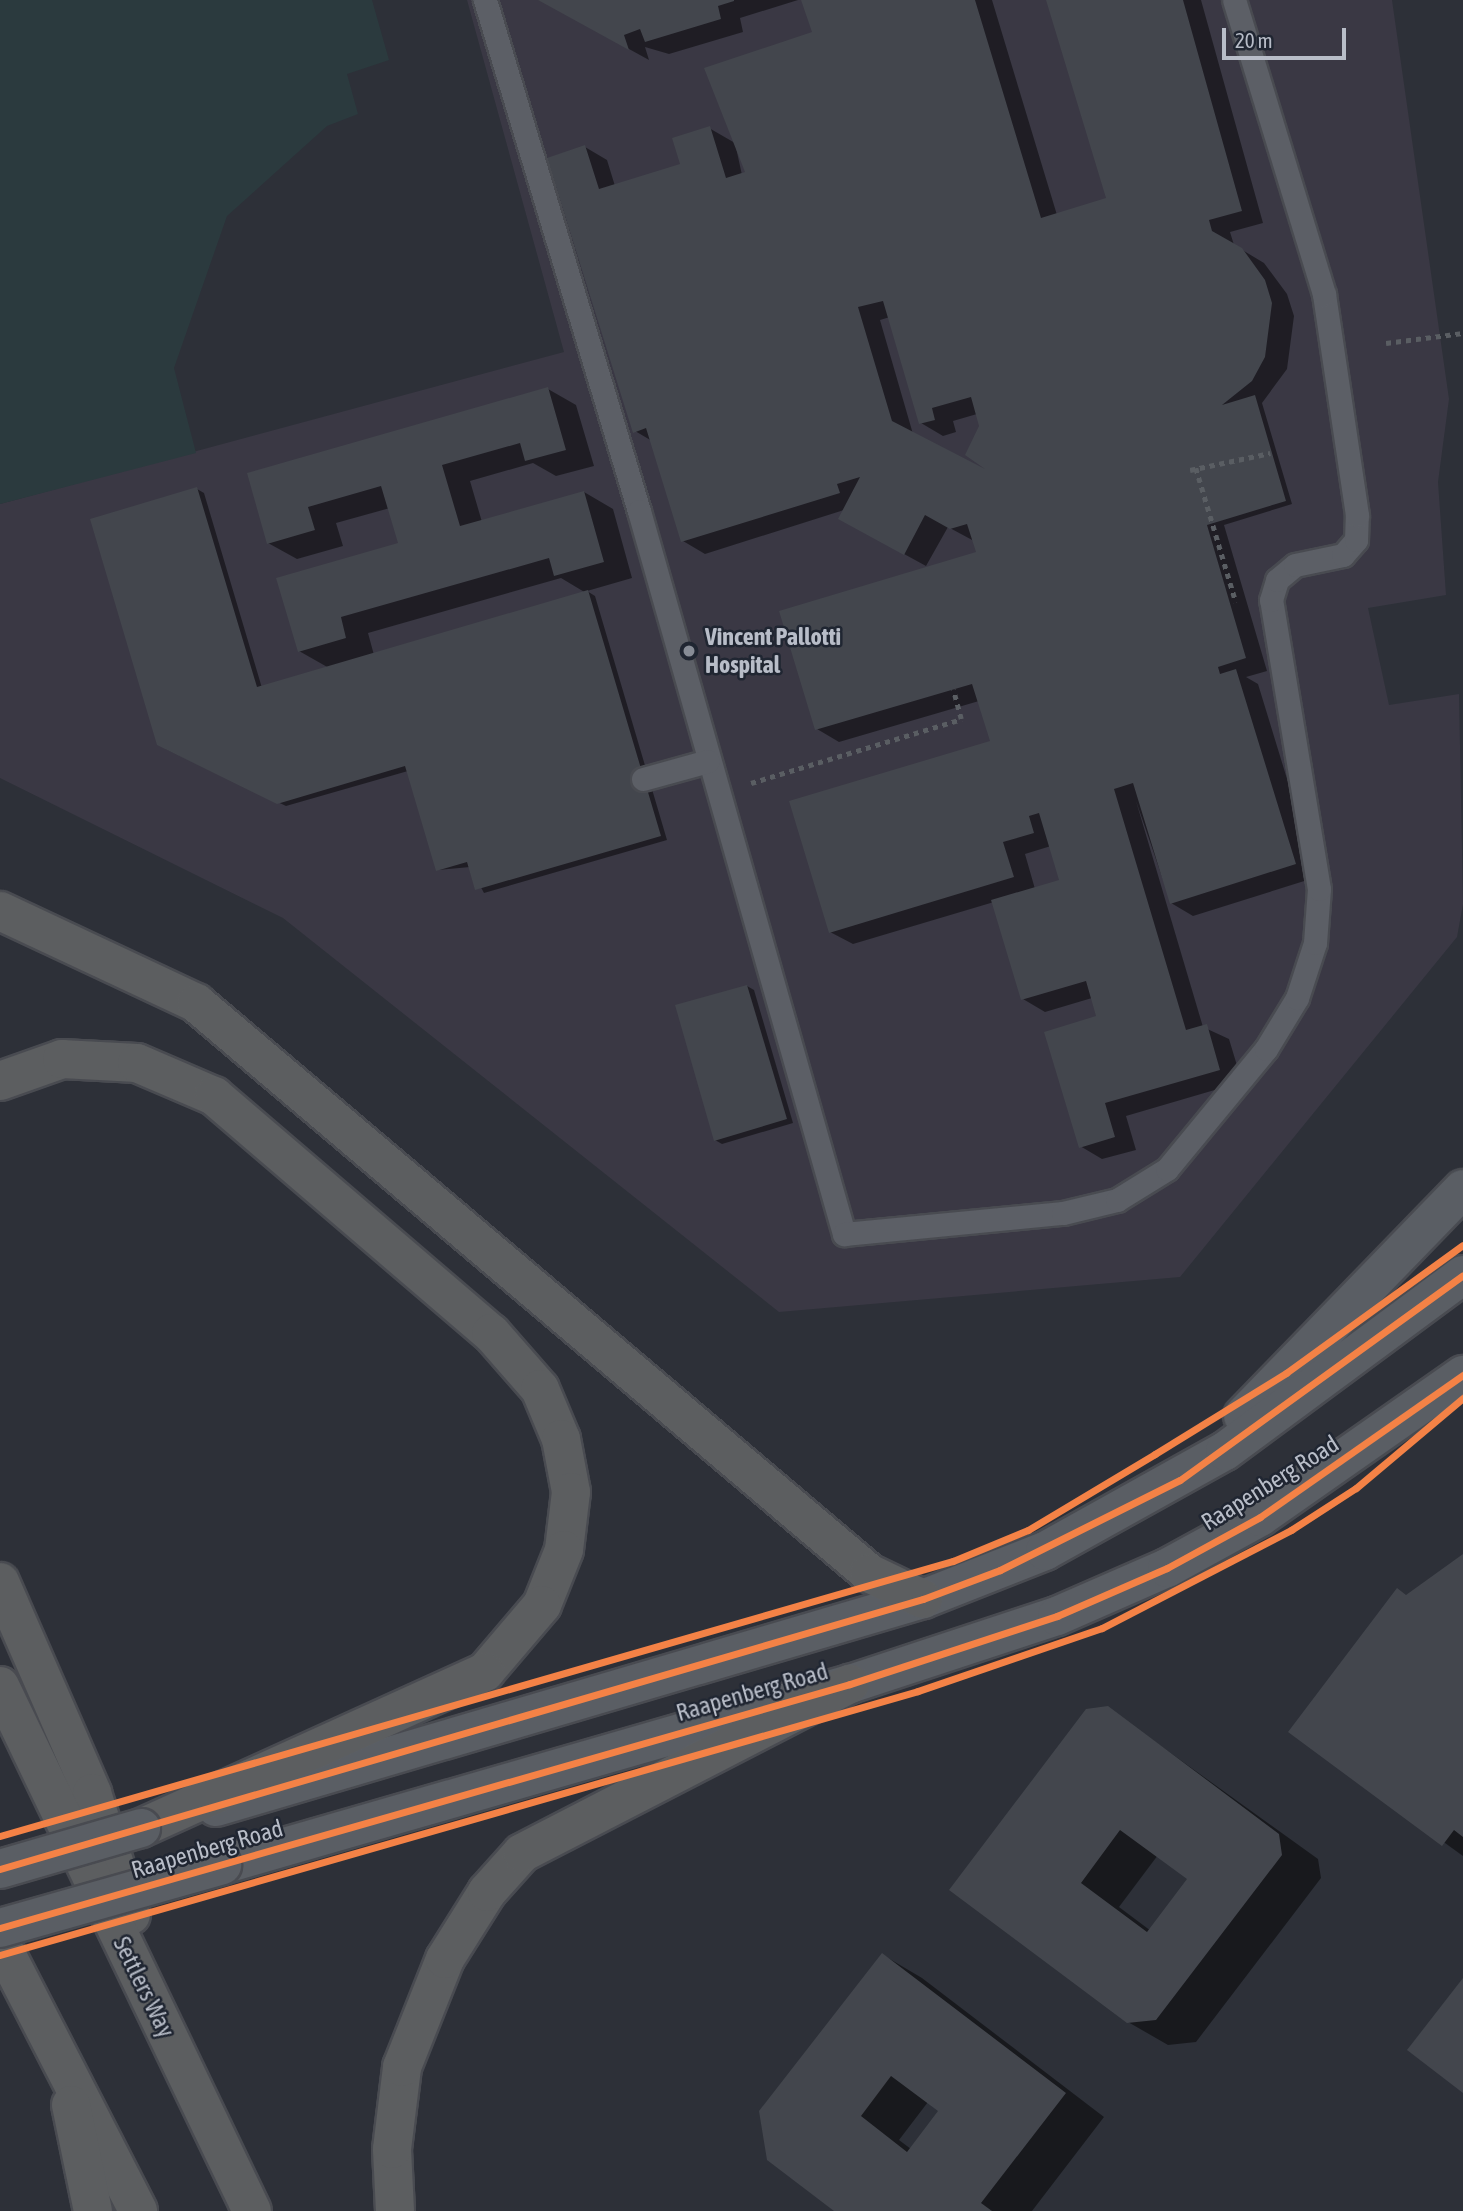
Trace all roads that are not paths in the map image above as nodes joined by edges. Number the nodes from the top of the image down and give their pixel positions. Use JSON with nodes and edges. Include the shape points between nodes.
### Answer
{"nodes":[{"id":1,"x":485,"y":0,"type":"edge"},
{"id":2,"x":1234,"y":0,"type":"edge"},
{"id":3,"x":708,"y":761,"type":"junction"},
{"id":4,"x":643,"y":779,"type":"dead end"},
{"id":5,"x":0,"y":911,"type":"edge"},
{"id":6,"x":0,"y":1082,"type":"edge"},
{"id":7,"x":1463,"y":1189,"type":"edge"},
{"id":8,"x":1463,"y":1275,"type":"edge"},
{"id":9,"x":1463,"y":1375,"type":"edge"},
{"id":10,"x":1180,"y":1480,"type":"junction"},
{"id":11,"x":0,"y":1582,"type":"edge"},
{"id":12,"x":923,"y":1600,"type":"junction"},
{"id":13,"x":850,"y":1684,"type":"junction"},
{"id":14,"x":0,"y":1686,"type":"edge"},
{"id":15,"x":198,"y":1809,"type":"junction"},
{"id":16,"x":141,"y":1828,"type":"joint"},
{"id":17,"x":0,"y":1869,"type":"edge"},
{"id":18,"x":0,"y":1928,"type":"edge"},
{"id":19,"x":0,"y":1942,"type":"edge"},
{"id":20,"x":58,"y":2045,"type":"junction"},
{"id":21,"x":173,"y":2049,"type":"junction"},
{"id":22,"x":93,"y":2211,"type":"edge"},
{"id":23,"x":138,"y":2211,"type":"edge"},
{"id":24,"x":252,"y":2211,"type":"edge"},
{"id":25,"x":395,"y":2211,"type":"edge"}],
"edges":[{"from":1,"to":3,"type":"lane"},
{"from":2,"to":3,"type":"lane","via":[[1324,294],[1357,515],[1356,540],[1342,555],[1295,565],[1277,580],[1271,600],[1319,889],[1315,943],[1297,998],[1266,1049],[1167,1169],[1117,1200],[1063,1213],[844,1234]]},
{"from":3,"to":4,"type":"lane"},
{"from":5,"to":12,"type":"highway","via":[[196,1003],[869,1573]]},
{"from":6,"to":15,"type":"highway","via":[[62,1059],[137,1063],[214,1097],[491,1333],[540,1390],[561,1439],[572,1492],[564,1550],[542,1605],[485,1672]]},
{"from":7,"to":10,"type":"main road"},
{"from":8,"to":10,"type":"main road","name":"Raapenberg Road"},
{"from":9,"to":13,"type":"main road","name":"Raapenberg Road","via":[[1260,1517],[1167,1568],[1057,1616]]},
{"from":10,"to":12,"type":"main road","name":"Raapenberg Road","via":[[1045,1551]]},
{"from":11,"to":21,"type":"highway","via":[[92,1793]]},
{"from":12,"to":15,"type":"main road","name":"Raapenberg Road"},
{"from":13,"to":18,"type":"main road","name":"Raapenberg Road","bridge":true},
{"from":13,"to":25,"type":"highway","via":[[522,1853],[487,1892],[445,1959],[402,2067],[392,2149]]},
{"from":14,"to":21,"type":"highway","name":"Settlers Way"},
{"from":15,"to":16,"type":"highway"},
{"from":16,"to":17,"type":"main road","name":"Raapenberg Road","bridge":true},
{"from":19,"to":20,"type":"highway"},
{"from":20,"to":22,"type":"highway"},
{"from":20,"to":23,"type":"highway"},
{"from":21,"to":24,"type":"highway","name":"Settlers Way"}]}
